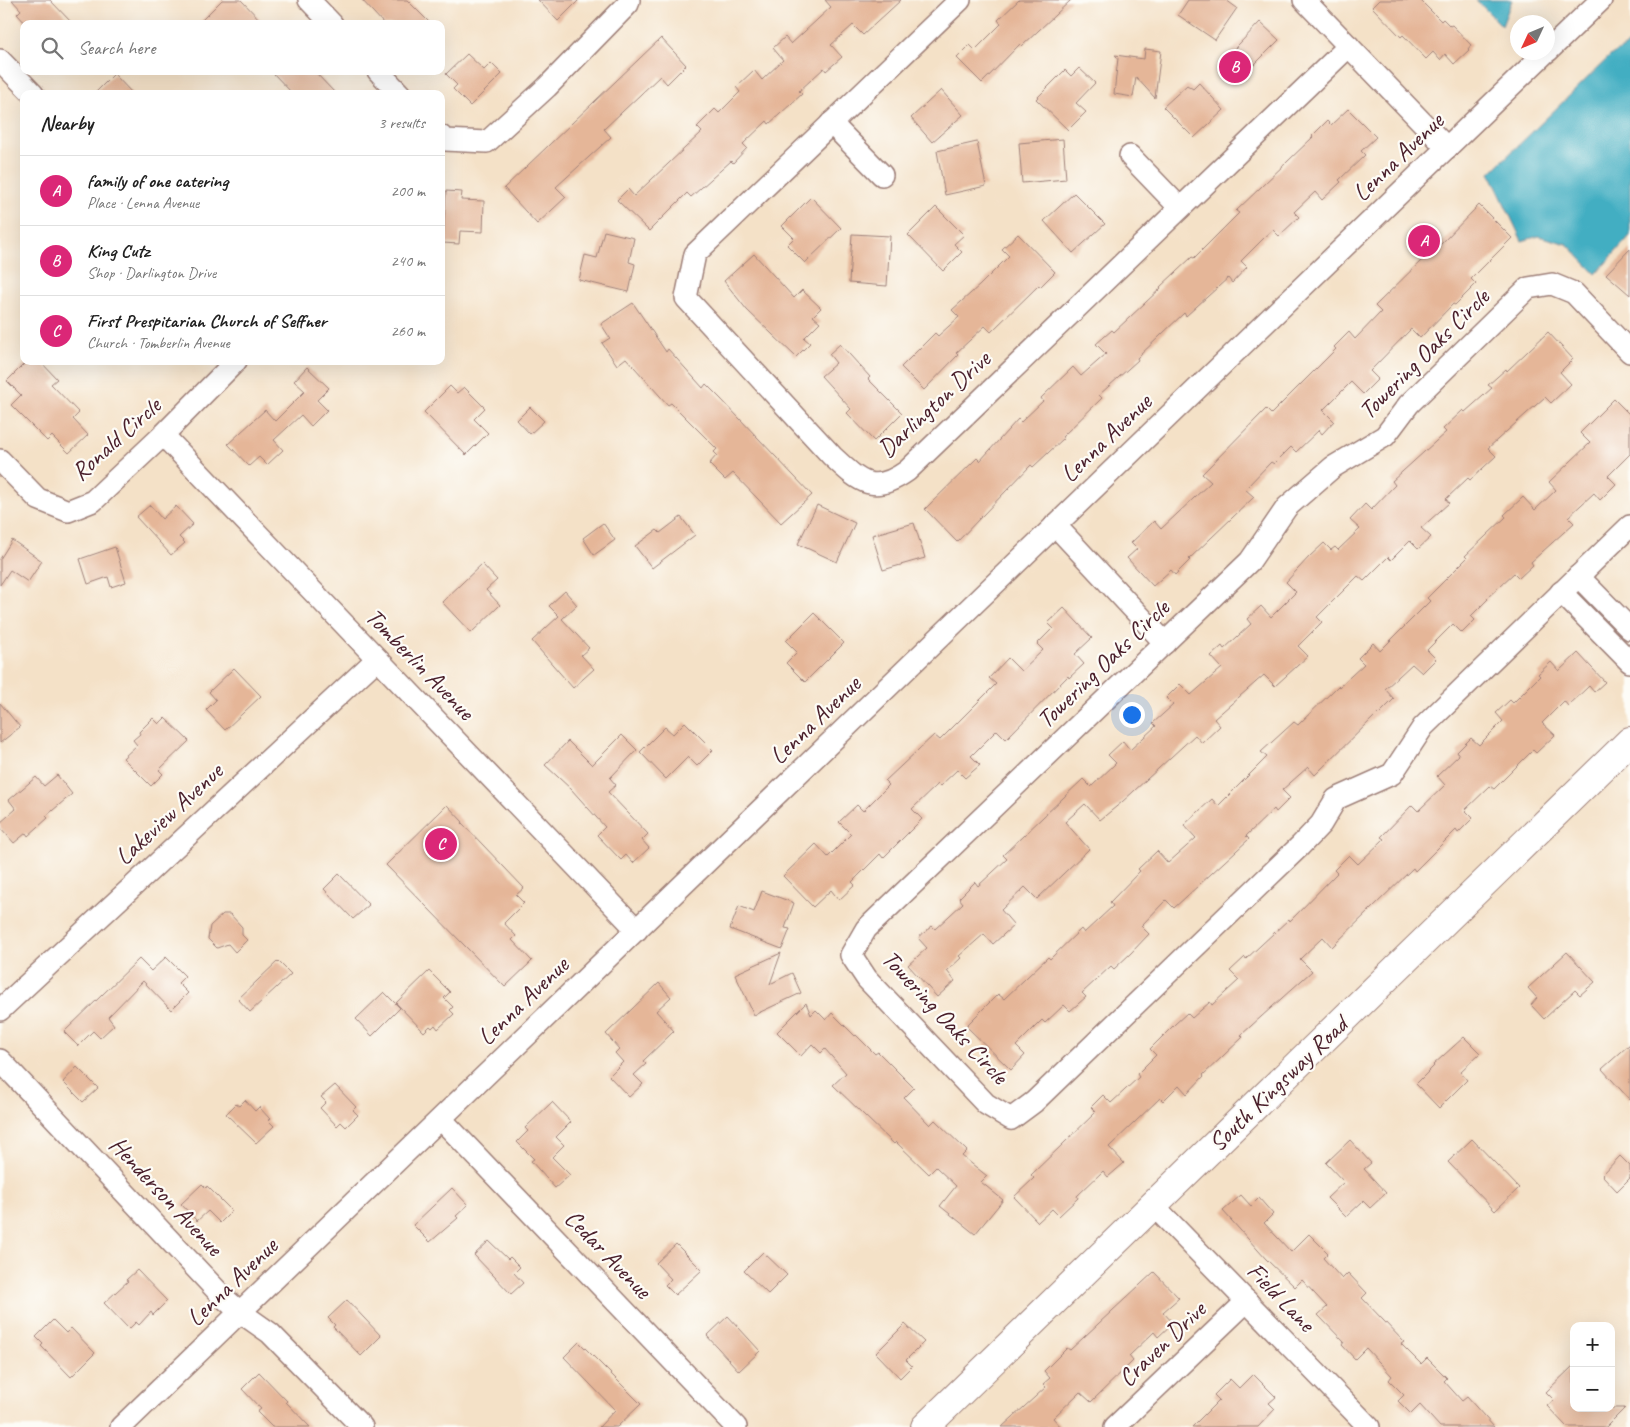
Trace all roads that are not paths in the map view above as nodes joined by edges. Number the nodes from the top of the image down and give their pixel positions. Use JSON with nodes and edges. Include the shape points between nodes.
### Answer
{"nodes":[{"id":1,"x":309,"y":0,"type":"edge"},
{"id":2,"x":629,"y":0,"type":"edge"},
{"id":3,"x":960,"y":0,"type":"edge"},
{"id":4,"x":1304,"y":0,"type":"edge"},
{"id":5,"x":1601,"y":0,"type":"edge"},
{"id":6,"x":328,"y":20,"type":"edge"},
{"id":7,"x":1555,"y":44,"type":"edge"},
{"id":8,"x":1349,"y":46,"type":"junction"},
{"id":9,"x":0,"y":60,"type":"edge"},
{"id":10,"x":1539,"y":60,"type":"edge"},
{"id":11,"x":382,"y":75,"type":"edge"},
{"id":12,"x":29,"y":90,"type":"edge"},
{"id":13,"x":396,"y":90,"type":"edge"},
{"id":14,"x":831,"y":123,"type":"junction"},
{"id":15,"x":445,"y":140,"type":"edge"},
{"id":16,"x":1447,"y":148,"type":"junction"},
{"id":17,"x":1130,"y":156,"type":"dead end"},
{"id":18,"x":882,"y":175,"type":"dead end"},
{"id":19,"x":1180,"y":208,"type":"junction"},
{"id":20,"x":1630,"y":352,"type":"edge"},
{"id":21,"x":232,"y":365,"type":"edge"},
{"id":22,"x":163,"y":435,"type":"junction"},
{"id":23,"x":0,"y":460,"type":"edge"},
{"id":24,"x":1055,"y":525,"type":"junction"},
{"id":25,"x":1630,"y":526,"type":"edge"},
{"id":26,"x":1578,"y":576,"type":"junction"},
{"id":27,"x":1561,"y":592,"type":"junction"},
{"id":28,"x":1630,"y":630,"type":"edge"},
{"id":29,"x":1164,"y":643,"type":"junction"},
{"id":30,"x":377,"y":659,"type":"junction"},
{"id":31,"x":1630,"y":662,"type":"edge"},
{"id":32,"x":1630,"y":741,"type":"edge"},
{"id":33,"x":637,"y":930,"type":"junction"},
{"id":34,"x":0,"y":1010,"type":"edge"},
{"id":35,"x":0,"y":1060,"type":"edge"},
{"id":36,"x":441,"y":1119,"type":"junction"},
{"id":37,"x":1154,"y":1205,"type":"junction"},
{"id":38,"x":1247,"y":1301,"type":"junction"},
{"id":39,"x":240,"y":1312,"type":"junction"},
{"id":40,"x":121,"y":1427,"type":"edge"},
{"id":41,"x":362,"y":1427,"type":"edge"},
{"id":42,"x":736,"y":1427,"type":"edge"},
{"id":43,"x":925,"y":1427,"type":"edge"},
{"id":44,"x":1115,"y":1427,"type":"edge"},
{"id":45,"x":1369,"y":1427,"type":"edge"}],
"edges":[{"from":1,"to":6,"type":"street"},
{"from":2,"to":15,"type":"street","via":[[547,86],[487,142]]},
{"from":3,"to":14,"type":"street","name":"Darlington Drive"},
{"from":4,"to":8,"type":"street"},
{"from":5,"to":7,"type":"street","name":"Lenna Avenue"},
{"from":8,"to":16,"type":"street"},
{"from":8,"to":19,"type":"street","name":"Darlington Drive"},
{"from":9,"to":12,"type":"street"},
{"from":10,"to":16,"type":"street","name":"Lenna Avenue"},
{"from":11,"to":13,"type":"street"},
{"from":14,"to":18,"type":"street"},
{"from":14,"to":19,"type":"street","name":"Darlington Drive","via":[[695,254],[686,298],[832,456],[849,472],[870,484],[894,481],[907,472]]},
{"from":16,"to":24,"type":"street","name":"Lenna Avenue"},
{"from":17,"to":19,"type":"street"},
{"from":20,"to":29,"type":"street","name":"Towering Oaks Circle","via":[[1574,294],[1552,284],[1528,288],[1409,404],[1385,436],[1333,467],[1287,507],[1250,561]]},
{"from":21,"to":22,"type":"street","name":"Ronald Circle"},
{"from":22,"to":23,"type":"street","name":"Ronald Circle","via":[[93,501],[68,511],[38,499]]},
{"from":22,"to":30,"type":"street","name":"Tomberlin Avenue"},
{"from":24,"to":29,"type":"street"},
{"from":24,"to":33,"type":"street","name":"Lenna Avenue"},
{"from":25,"to":26,"type":"street","name":"Towering Oaks Circle"},
{"from":26,"to":27,"type":"street","name":"Towering Oaks Circle"},
{"from":26,"to":28,"type":"street"},
{"from":27,"to":29,"type":"street","name":"Towering Oaks Circle","via":[[1423,727],[1392,774],[1336,799],[1321,824],[1300,846],[1034,1102],[1010,1119],[986,1104],[867,980],[851,955],[866,929]]},
{"from":27,"to":31,"type":"street"},
{"from":30,"to":33,"type":"street","name":"Tomberlin Avenue"},
{"from":30,"to":34,"type":"street","name":"Lakeview Avenue"},
{"from":32,"to":37,"type":"street","name":"South Kingsway Road"},
{"from":33,"to":36,"type":"street","name":"Lenna Avenue"},
{"from":35,"to":39,"type":"street","name":"Henderson Avenue"},
{"from":36,"to":39,"type":"street","name":"Lenna Avenue"},
{"from":36,"to":42,"type":"street","name":"Cedar Avenue"},
{"from":37,"to":38,"type":"street","name":"Field Lane"},
{"from":37,"to":43,"type":"street","name":"South Kingsway Road"},
{"from":38,"to":44,"type":"street","name":"Craven Drive"},
{"from":38,"to":45,"type":"street","name":"Field Lane"},
{"from":39,"to":40,"type":"street","name":"Lenna Avenue"},
{"from":39,"to":41,"type":"street","name":"Henderson Avenue","via":[[270,1333]]}]}
